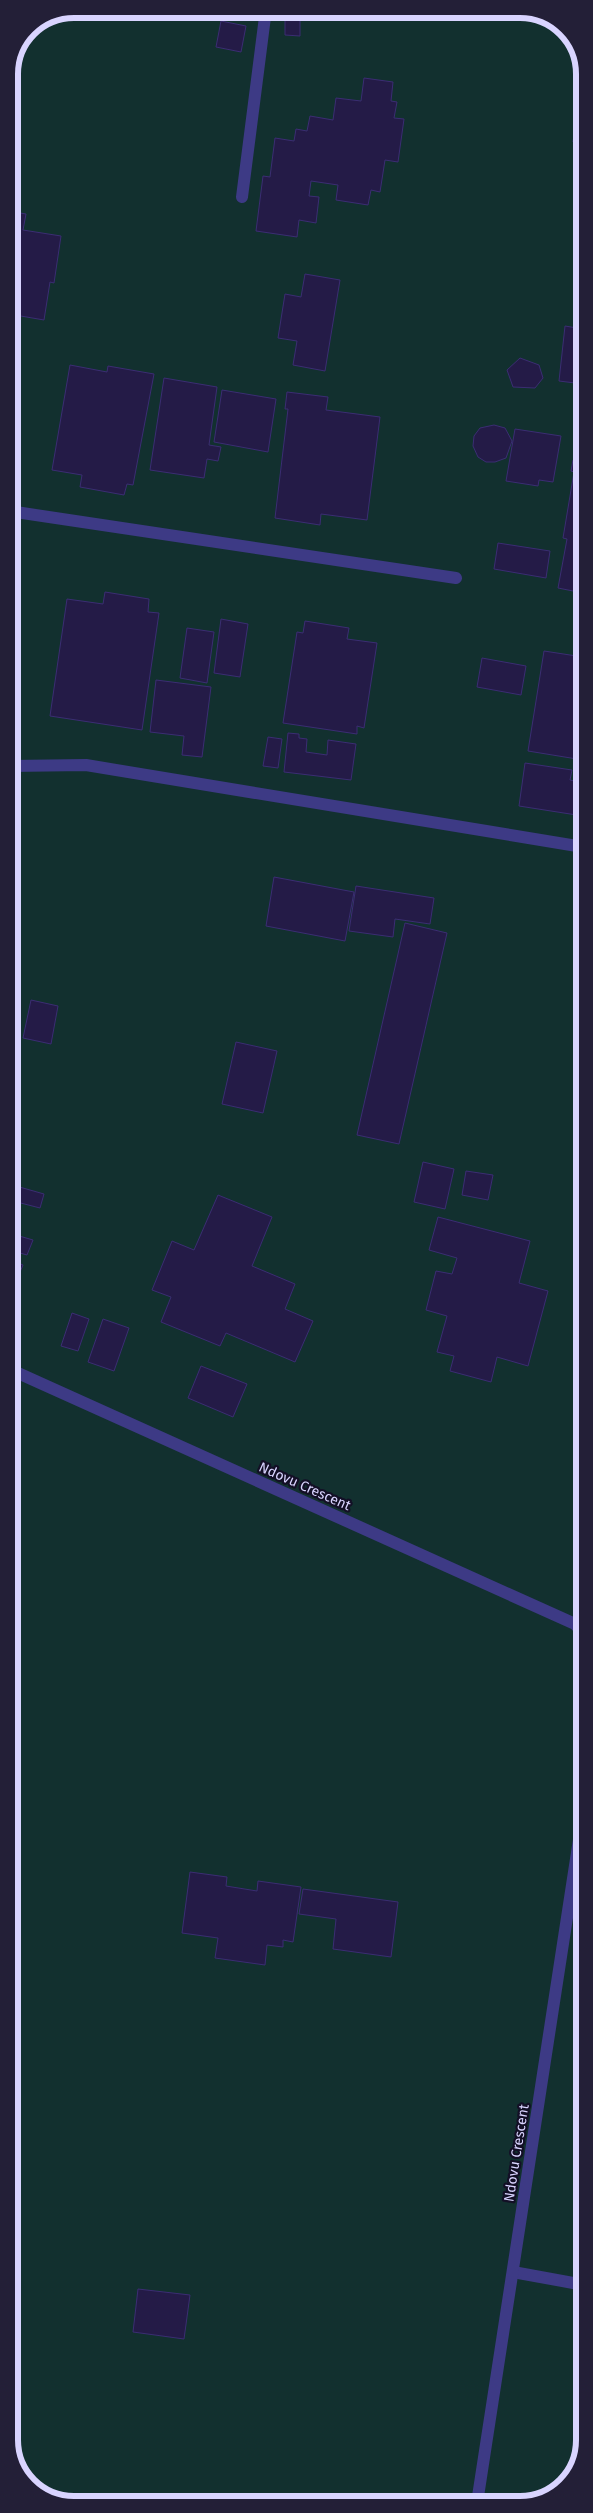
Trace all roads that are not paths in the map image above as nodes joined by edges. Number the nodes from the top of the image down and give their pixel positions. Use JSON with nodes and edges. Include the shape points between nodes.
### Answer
{"nodes":[{"id":1,"x":265,"y":18,"type":"edge"},
{"id":2,"x":242,"y":197,"type":"dead end"},
{"id":3,"x":18,"y":511,"type":"edge"},
{"id":4,"x":456,"y":578,"type":"dead end"},
{"id":5,"x":18,"y":766,"type":"edge"},
{"id":6,"x":576,"y":846,"type":"edge"},
{"id":7,"x":18,"y":1373,"type":"edge"},
{"id":8,"x":576,"y":1626,"type":"edge"},
{"id":9,"x":576,"y":1859,"type":"edge"},
{"id":10,"x":512,"y":2272,"type":"junction"},
{"id":11,"x":576,"y":2284,"type":"edge"},
{"id":12,"x":478,"y":2496,"type":"edge"}],
"edges":[{"from":1,"to":2,"type":"street"},
{"from":3,"to":4,"type":"street"},
{"from":5,"to":6,"type":"street","via":[[86,765]]},
{"from":7,"to":8,"type":"street","name":"Ndovu Crescent"},
{"from":9,"to":10,"type":"street","name":"Ndovu Crescent"},
{"from":10,"to":11,"type":"street"},
{"from":10,"to":12,"type":"street","name":"Ndovu Crescent"}]}
